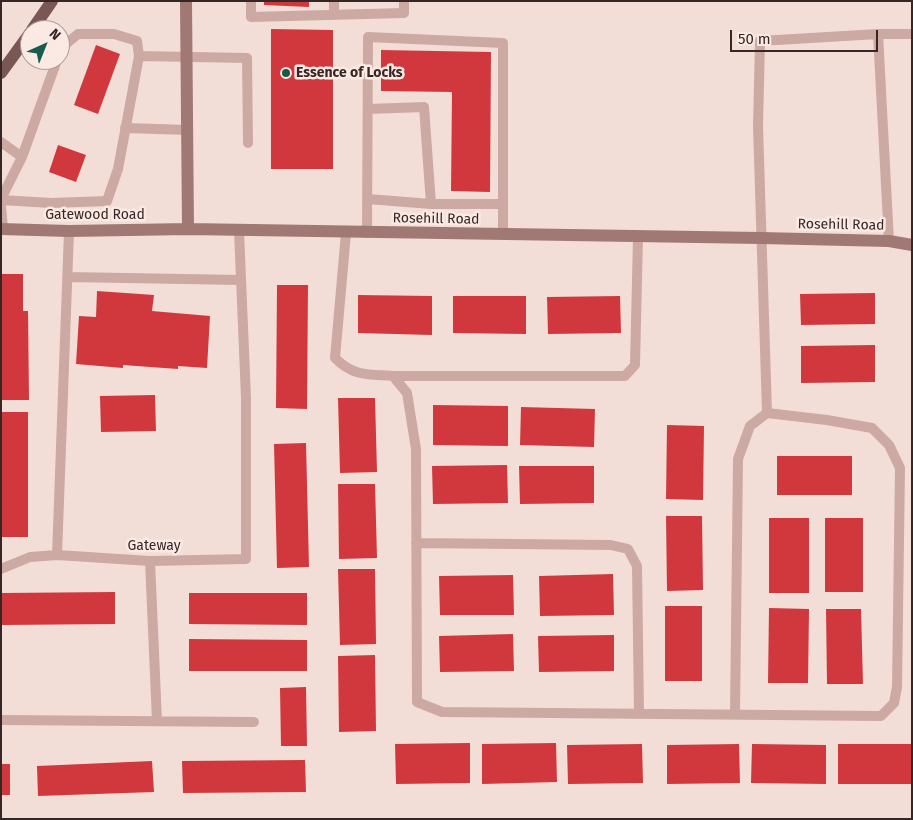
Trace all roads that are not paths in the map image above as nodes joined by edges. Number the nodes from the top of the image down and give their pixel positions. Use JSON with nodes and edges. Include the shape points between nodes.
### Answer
{"nodes":[{"id":1,"x":52,"y":1,"type":"edge"},
{"id":2,"x":186,"y":1,"type":"edge"},
{"id":3,"x":251,"y":1,"type":"edge"},
{"id":4,"x":334,"y":1,"type":"edge"},
{"id":5,"x":404,"y":1,"type":"edge"},
{"id":6,"x":334,"y":15,"type":"junction"},
{"id":7,"x":40,"y":20,"type":"edge"},
{"id":8,"x":878,"y":34,"type":"junction"},
{"id":9,"x":912,"y":34,"type":"edge"},
{"id":10,"x":70,"y":41,"type":"edge"},
{"id":11,"x":20,"y":48,"type":"edge"},
{"id":12,"x":139,"y":56,"type":"junction"},
{"id":13,"x":187,"y":58,"type":"junction"},
{"id":14,"x":53,"y":70,"type":"edge"},
{"id":15,"x":1,"y":73,"type":"edge"},
{"id":16,"x":368,"y":109,"type":"junction"},
{"id":17,"x":125,"y":128,"type":"junction"},
{"id":18,"x":188,"y":130,"type":"junction"},
{"id":19,"x":1,"y":142,"type":"edge"},
{"id":20,"x":248,"y":143,"type":"dead end"},
{"id":21,"x":22,"y":157,"type":"junction"},
{"id":22,"x":368,"y":199,"type":"junction"},
{"id":23,"x":1,"y":200,"type":"edge"},
{"id":24,"x":431,"y":204,"type":"junction"},
{"id":25,"x":503,"y":204,"type":"junction"},
{"id":26,"x":1,"y":206,"type":"edge"},
{"id":27,"x":2,"y":229,"type":"edge"},
{"id":28,"x":188,"y":229,"type":"junction"},
{"id":29,"x":69,"y":231,"type":"junction"},
{"id":30,"x":239,"y":231,"type":"junction"},
{"id":31,"x":346,"y":233,"type":"junction"},
{"id":32,"x":367,"y":233,"type":"junction"},
{"id":33,"x":503,"y":235,"type":"junction"},
{"id":34,"x":638,"y":237,"type":"junction"},
{"id":35,"x":762,"y":238,"type":"junction"},
{"id":36,"x":889,"y":241,"type":"junction"},
{"id":37,"x":912,"y":245,"type":"edge"},
{"id":38,"x":68,"y":277,"type":"junction"},
{"id":39,"x":241,"y":280,"type":"junction"},
{"id":40,"x":393,"y":376,"type":"junction"},
{"id":41,"x":767,"y":413,"type":"junction"},
{"id":42,"x":416,"y":543,"type":"junction"},
{"id":43,"x":57,"y":555,"type":"junction"},
{"id":44,"x":150,"y":561,"type":"junction"},
{"id":45,"x":1,"y":569,"type":"edge"},
{"id":46,"x":640,"y":714,"type":"junction"},
{"id":47,"x":735,"y":714,"type":"junction"},
{"id":48,"x":1,"y":720,"type":"edge"},
{"id":49,"x":157,"y":721,"type":"junction"},
{"id":50,"x":254,"y":722,"type":"dead end"}],
"edges":[{"from":1,"to":7,"type":"main road"},
{"from":2,"to":13,"type":"street"},
{"from":3,"to":6,"type":"lane","via":[[251,16]]},
{"from":4,"to":6,"type":"lane"},
{"from":5,"to":6,"type":"lane","via":[[404,13]]},
{"from":8,"to":9,"type":"lane"},
{"from":8,"to":35,"type":"lane","via":[[760,41],[758,126]]},
{"from":8,"to":36,"type":"lane"},
{"from":10,"to":12,"type":"lane","via":[[78,34],[114,34],[137,41]]},
{"from":11,"to":15,"type":"main road"},
{"from":12,"to":13,"type":"lane"},
{"from":12,"to":17,"type":"lane"},
{"from":13,"to":18,"type":"street"},
{"from":13,"to":20,"type":"lane","via":[[247,58]]},
{"from":14,"to":21,"type":"lane"},
{"from":16,"to":22,"type":"lane"},
{"from":16,"to":24,"type":"lane","via":[[424,108]]},
{"from":16,"to":25,"type":"lane","via":[[368,37],[503,43]]},
{"from":17,"to":18,"type":"lane"},
{"from":17,"to":23,"type":"lane","via":[[118,169],[107,201],[51,203]]},
{"from":18,"to":28,"type":"street"},
{"from":19,"to":21,"type":"lane"},
{"from":21,"to":23,"type":"lane"},
{"from":22,"to":24,"type":"lane"},
{"from":22,"to":32,"type":"lane"},
{"from":24,"to":25,"type":"lane"},
{"from":25,"to":33,"type":"lane"},
{"from":26,"to":27,"type":"lane"},
{"from":27,"to":29,"type":"street","name":"Gatewood Road"},
{"from":28,"to":29,"type":"street","name":"Gatewood Road"},
{"from":28,"to":30,"type":"street","name":"Rosehill Road"},
{"from":29,"to":38,"type":"lane"},
{"from":30,"to":31,"type":"street","name":"Rosehill Road"},
{"from":30,"to":39,"type":"lane","name":"Gateway"},
{"from":31,"to":32,"type":"street","name":"Rosehill Road"},
{"from":31,"to":40,"type":"lane","via":[[335,358],[346,369]]},
{"from":32,"to":33,"type":"street","name":"Rosehill Road"},
{"from":33,"to":34,"type":"street","name":"Rosehill Road"},
{"from":34,"to":35,"type":"street","name":"Rosehill Road"},
{"from":34,"to":40,"type":"lane","via":[[635,365],[625,376]]},
{"from":35,"to":36,"type":"street","name":"Rosehill Road"},
{"from":35,"to":41,"type":"lane"},
{"from":36,"to":37,"type":"street","name":"Rosehill Road"},
{"from":38,"to":39,"type":"lane"},
{"from":38,"to":43,"type":"lane"},
{"from":39,"to":44,"type":"lane","name":"Gateway","via":[[246,398],[246,559]]},
{"from":40,"to":42,"type":"lane","via":[[407,393],[416,449]]},
{"from":41,"to":47,"type":"lane","via":[[750,426],[738,459]]},
{"from":41,"to":47,"type":"lane","via":[[872,428],[889,445],[900,468],[896,687],[894,703],[881,716]]},
{"from":42,"to":46,"type":"lane","via":[[611,545],[628,549],[637,566]]},
{"from":42,"to":46,"type":"lane","via":[[418,702],[442,712]]},
{"from":43,"to":44,"type":"lane","name":"Gateway"},
{"from":43,"to":45,"type":"lane","name":"Gateway","via":[[30,557]]},
{"from":44,"to":49,"type":"lane"},
{"from":46,"to":47,"type":"lane"},
{"from":48,"to":49,"type":"lane"},
{"from":49,"to":50,"type":"lane"}]}
